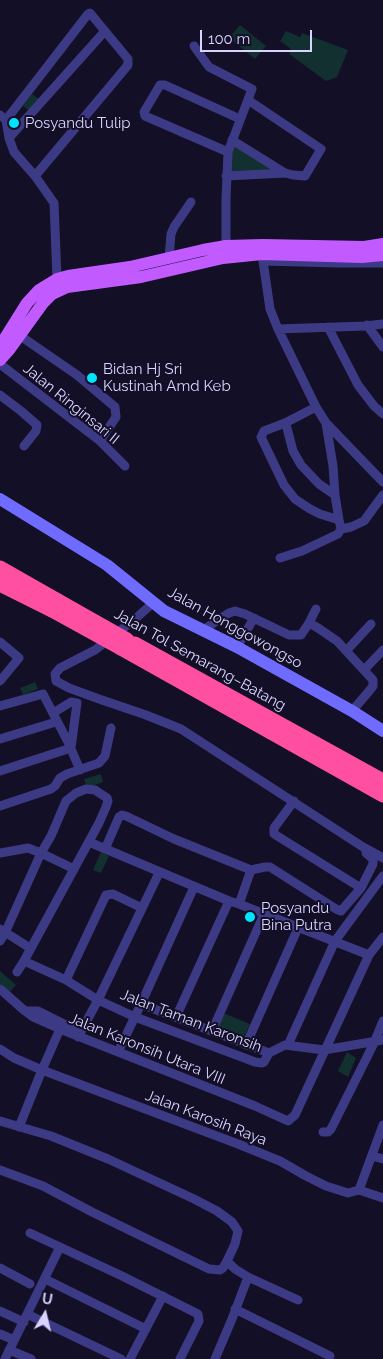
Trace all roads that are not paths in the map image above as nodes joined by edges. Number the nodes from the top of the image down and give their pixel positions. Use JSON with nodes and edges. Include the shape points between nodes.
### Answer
{"nodes":[{"id":1,"x":105,"y":31,"type":"junction"},
{"id":2,"x":194,"y":46,"type":"dead end"},
{"id":3,"x":248,"y":100,"type":"junction"},
{"id":4,"x":3,"y":117,"type":"edge"},
{"id":5,"x":240,"y":119,"type":"junction"},
{"id":6,"x":9,"y":138,"type":"junction"},
{"id":7,"x":232,"y":140,"type":"junction"},
{"id":8,"x":228,"y":152,"type":"junction"},
{"id":9,"x":285,"y":174,"type":"junction"},
{"id":10,"x":35,"y":176,"type":"junction"},
{"id":11,"x":226,"y":176,"type":"junction"},
{"id":12,"x":191,"y":202,"type":"dead end"},
{"id":13,"x":383,"y":244,"type":"edge"},
{"id":14,"x":226,"y":246,"type":"junction"},
{"id":15,"x":263,"y":253,"type":"junction"},
{"id":16,"x":383,"y":255,"type":"edge"},
{"id":17,"x":169,"y":258,"type":"junction"},
{"id":18,"x":194,"y":258,"type":"junction"},
{"id":19,"x":383,"y":263,"type":"edge"},
{"id":20,"x":57,"y":279,"type":"junction"},
{"id":21,"x":35,"y":304,"type":"junction"},
{"id":22,"x":383,"y":324,"type":"edge"},
{"id":23,"x":367,"y":325,"type":"junction"},
{"id":24,"x":328,"y":328,"type":"junction"},
{"id":25,"x":278,"y":329,"type":"junction"},
{"id":26,"x":19,"y":335,"type":"junction"},
{"id":27,"x":0,"y":346,"type":"edge"},
{"id":28,"x":383,"y":348,"type":"edge"},
{"id":29,"x":0,"y":362,"type":"edge"},
{"id":30,"x":0,"y":395,"type":"edge"},
{"id":31,"x":316,"y":407,"type":"junction"},
{"id":32,"x":383,"y":414,"type":"edge"},
{"id":33,"x":326,"y":424,"type":"junction"},
{"id":34,"x":287,"y":428,"type":"dead end"},
{"id":35,"x":100,"y":441,"type":"junction"},
{"id":36,"x":24,"y":446,"type":"dead end"},
{"id":37,"x":125,"y":466,"type":"dead end"},
{"id":38,"x":383,"y":482,"type":"edge"},
{"id":39,"x":335,"y":495,"type":"junction"},
{"id":40,"x":383,"y":495,"type":"edge"},
{"id":41,"x":0,"y":499,"type":"edge"},
{"id":42,"x":340,"y":524,"type":"junction"},
{"id":43,"x":280,"y":558,"type":"dead end"},
{"id":44,"x":0,"y":568,"type":"edge"},
{"id":45,"x":0,"y":584,"type":"edge"},
{"id":46,"x":153,"y":602,"type":"junction"},
{"id":47,"x":55,"y":606,"type":"junction"},
{"id":48,"x":316,"y":608,"type":"dead end"},
{"id":49,"x":254,"y":618,"type":"junction"},
{"id":50,"x":309,"y":623,"type":"junction"},
{"id":51,"x":371,"y":624,"type":"dead end"},
{"id":52,"x":203,"y":630,"type":"junction"},
{"id":53,"x":0,"y":642,"type":"edge"},
{"id":54,"x":124,"y":644,"type":"junction"},
{"id":55,"x":237,"y":647,"type":"junction"},
{"id":56,"x":346,"y":650,"type":"junction"},
{"id":57,"x":383,"y":650,"type":"edge"},
{"id":58,"x":364,"y":670,"type":"junction"},
{"id":59,"x":0,"y":681,"type":"edge"},
{"id":60,"x":0,"y":706,"type":"edge"},
{"id":61,"x":352,"y":711,"type":"junction"},
{"id":62,"x":55,"y":717,"type":"junction"},
{"id":63,"x":111,"y":728,"type":"dead end"},
{"id":64,"x":383,"y":731,"type":"edge"},
{"id":65,"x":0,"y":739,"type":"edge"},
{"id":66,"x":71,"y":748,"type":"junction"},
{"id":67,"x":80,"y":770,"type":"junction"},
{"id":68,"x":0,"y":771,"type":"edge"},
{"id":69,"x":383,"y":781,"type":"edge"},
{"id":70,"x":383,"y":795,"type":"edge"},
{"id":71,"x":293,"y":803,"type":"junction"},
{"id":72,"x":0,"y":806,"type":"edge"},
{"id":73,"x":89,"y":842,"type":"junction"},
{"id":74,"x":105,"y":849,"type":"junction"},
{"id":75,"x":0,"y":853,"type":"edge"},
{"id":76,"x":41,"y":853,"type":"junction"},
{"id":77,"x":383,"y":858,"type":"edge"},
{"id":78,"x":74,"y":869,"type":"junction"},
{"id":79,"x":251,"y":870,"type":"junction"},
{"id":80,"x":159,"y":873,"type":"junction"},
{"id":81,"x":383,"y":876,"type":"edge"},
{"id":82,"x":194,"y":887,"type":"junction"},
{"id":83,"x":361,"y":888,"type":"junction"},
{"id":84,"x":229,"y":901,"type":"junction"},
{"id":85,"x":238,"y":904,"type":"junction"},
{"id":86,"x":142,"y":908,"type":"junction"},
{"id":87,"x":264,"y":914,"type":"junction"},
{"id":88,"x":298,"y":928,"type":"junction"},
{"id":89,"x":2,"y":934,"type":"edge"},
{"id":90,"x":383,"y":937,"type":"edge"},
{"id":91,"x":335,"y":941,"type":"junction"},
{"id":92,"x":30,"y":948,"type":"junction"},
{"id":93,"x":368,"y":955,"type":"junction"},
{"id":94,"x":24,"y":961,"type":"junction"},
{"id":95,"x":17,"y":972,"type":"dead end"},
{"id":96,"x":66,"y":980,"type":"junction"},
{"id":97,"x":0,"y":989,"type":"edge"},
{"id":98,"x":98,"y":1000,"type":"junction"},
{"id":99,"x":141,"y":1004,"type":"junction"},
{"id":100,"x":25,"y":1011,"type":"junction"},
{"id":101,"x":135,"y":1017,"type":"junction"},
{"id":102,"x":176,"y":1017,"type":"junction"},
{"id":103,"x":383,"y":1021,"type":"edge"},
{"id":104,"x":60,"y":1029,"type":"junction"},
{"id":105,"x":212,"y":1031,"type":"junction"},
{"id":106,"x":79,"y":1034,"type":"junction"},
{"id":107,"x":378,"y":1041,"type":"edge"},
{"id":108,"x":246,"y":1045,"type":"junction"},
{"id":109,"x":288,"y":1045,"type":"junction"},
{"id":110,"x":0,"y":1049,"type":"edge"},
{"id":111,"x":324,"y":1050,"type":"junction"},
{"id":112,"x":118,"y":1052,"type":"junction"},
{"id":113,"x":269,"y":1053,"type":"junction"},
{"id":114,"x":42,"y":1070,"type":"junction"},
{"id":115,"x":0,"y":1121,"type":"edge"},
{"id":116,"x":383,"y":1125,"type":"edge"},
{"id":117,"x":19,"y":1127,"type":"junction"},
{"id":118,"x":323,"y":1132,"type":"dead end"},
{"id":119,"x":372,"y":1156,"type":"junction"},
{"id":120,"x":383,"y":1159,"type":"edge"},
{"id":121,"x":0,"y":1170,"type":"edge"},
{"id":122,"x":359,"y":1190,"type":"junction"},
{"id":123,"x":383,"y":1198,"type":"edge"},
{"id":124,"x":30,"y":1233,"type":"dead end"},
{"id":125,"x":60,"y":1247,"type":"junction"},
{"id":126,"x":227,"y":1261,"type":"junction"},
{"id":127,"x":1,"y":1270,"type":"edge"},
{"id":128,"x":248,"y":1277,"type":"junction"},
{"id":129,"x":45,"y":1278,"type":"junction"},
{"id":130,"x":30,"y":1284,"type":"dead end"},
{"id":131,"x":163,"y":1296,"type":"junction"},
{"id":132,"x":298,"y":1300,"type":"dead end"},
{"id":133,"x":235,"y":1309,"type":"junction"},
{"id":134,"x":0,"y":1311,"type":"edge"},
{"id":135,"x":26,"y":1318,"type":"junction"},
{"id":136,"x":146,"y":1329,"type":"junction"},
{"id":137,"x":0,"y":1334,"type":"edge"},
{"id":138,"x":14,"y":1340,"type":"junction"},
{"id":139,"x":9,"y":1350,"type":"junction"},
{"id":140,"x":330,"y":1356,"type":"dead end"},
{"id":141,"x":5,"y":1359,"type":"edge"},
{"id":142,"x":31,"y":1359,"type":"edge"},
{"id":143,"x":121,"y":1359,"type":"edge"},
{"id":144,"x":130,"y":1359,"type":"edge"},
{"id":145,"x":180,"y":1359,"type":"edge"},
{"id":146,"x":215,"y":1359,"type":"edge"}],
"edges":[{"from":1,"to":4,"type":"street","via":[[88,14]]},
{"from":1,"to":6,"type":"street"},
{"from":1,"to":10,"type":"street","via":[[128,59],[128,65]]},
{"from":2,"to":3,"type":"street","via":[[209,66],[252,89]]},
{"from":3,"to":5,"type":"street"},
{"from":3,"to":9,"type":"street","via":[[321,149],[305,176]]},
{"from":4,"to":6,"type":"street"},
{"from":5,"to":7,"type":"street"},
{"from":5,"to":8,"type":"street","via":[[164,85],[160,85],[144,112],[145,116]]},
{"from":6,"to":10,"type":"street","via":[[14,152]]},
{"from":7,"to":8,"type":"street"},
{"from":7,"to":9,"type":"street"},
{"from":8,"to":11,"type":"street"},
{"from":9,"to":11,"type":"street"},
{"from":10,"to":20,"type":"street","via":[[54,203]]},
{"from":11,"to":14,"type":"street"},
{"from":12,"to":17,"type":"street","via":[[171,234]]},
{"from":13,"to":15,"type":"main road"},
{"from":14,"to":15,"type":"main road"},
{"from":14,"to":18,"type":"main road"},
{"from":15,"to":16,"type":"main road"},
{"from":15,"to":18,"type":"main road"},
{"from":15,"to":19,"type":"street"},
{"from":15,"to":25,"type":"street","via":[[270,309]]},
{"from":17,"to":18,"type":"main road"},
{"from":17,"to":20,"type":"main road"},
{"from":18,"to":21,"type":"main road","via":[[141,277],[67,287]]},
{"from":20,"to":21,"type":"main road","via":[[39,290]]},
{"from":21,"to":26,"type":"main road"},
{"from":21,"to":27,"type":"main road"},
{"from":22,"to":23,"type":"street"},
{"from":23,"to":24,"type":"street"},
{"from":23,"to":28,"type":"street"},
{"from":24,"to":25,"type":"street"},
{"from":24,"to":32,"type":"street","via":[[365,396]]},
{"from":25,"to":31,"type":"street"},
{"from":26,"to":29,"type":"main road"},
{"from":26,"to":35,"type":"street","via":[[77,375],[115,407],[116,417]]},
{"from":29,"to":35,"type":"street","name":"Jalan Ringinsari II"},
{"from":30,"to":36,"type":"street","via":[[37,425]]},
{"from":31,"to":33,"type":"street"},
{"from":31,"to":42,"type":"street","via":[[264,432],[261,437],[284,485],[295,499]]},
{"from":33,"to":38,"type":"street"},
{"from":33,"to":39,"type":"street"},
{"from":34,"to":39,"type":"street","via":[[301,466],[318,484]]},
{"from":35,"to":37,"type":"street","name":"Jalan Ringinsari II"},
{"from":39,"to":42,"type":"street"},
{"from":40,"to":42,"type":"street","via":[[364,521],[351,526]]},
{"from":41,"to":46,"type":"street","name":"Jalan Honggowongso","via":[[107,565]]},
{"from":42,"to":43,"type":"street","via":[[338,534]]},
{"from":44,"to":47,"type":"highway","name":"Jalan Tol Semarang–Batang"},
{"from":45,"to":47,"type":"highway","name":"Jalan Tol Semarang–Batang"},
{"from":46,"to":52,"type":"street","name":"Jalan Honggowongso"},
{"from":46,"to":71,"type":"street","via":[[95,650],[60,668],[55,674],[56,681],[181,729]]},
{"from":47,"to":54,"type":"highway","name":"Jalan Tol Semarang–Batang","bridge":true},
{"from":48,"to":50,"type":"street"},
{"from":49,"to":50,"type":"street","via":[[289,635],[301,634]]},
{"from":49,"to":52,"type":"street","via":[[235,611]]},
{"from":49,"to":55,"type":"street"},
{"from":50,"to":56,"type":"street"},
{"from":51,"to":56,"type":"street"},
{"from":52,"to":55,"type":"street","name":"Jalan Honggowongso"},
{"from":53,"to":59,"type":"street","via":[[19,658]]},
{"from":54,"to":69,"type":"highway","name":"Jalan Tol Semarang–Batang"},
{"from":54,"to":70,"type":"highway","name":"Jalan Tol Semarang–Batang"},
{"from":55,"to":61,"type":"street","name":"Jalan Honggowongso"},
{"from":56,"to":58,"type":"street"},
{"from":57,"to":58,"type":"street"},
{"from":58,"to":61,"type":"street","via":[[373,680],[372,686]]},
{"from":60,"to":62,"type":"street","via":[[43,694]]},
{"from":61,"to":64,"type":"street","name":"Jalan Honggowongso"},
{"from":62,"to":65,"type":"street"},
{"from":62,"to":66,"type":"street"},
{"from":62,"to":66,"type":"street","via":[[71,702],[76,703]]},
{"from":63,"to":67,"type":"street","via":[[102,761]]},
{"from":66,"to":67,"type":"street"},
{"from":66,"to":68,"type":"street"},
{"from":67,"to":72,"type":"street","via":[[63,776],[51,789]]},
{"from":71,"to":77,"type":"street"},
{"from":71,"to":83,"type":"street","via":[[372,857],[373,864]]},
{"from":71,"to":83,"type":"street","via":[[274,828],[274,834]]},
{"from":73,"to":74,"type":"street"},
{"from":73,"to":76,"type":"street","via":[[108,801],[99,792],[86,790],[66,801]]},
{"from":73,"to":78,"type":"street"},
{"from":74,"to":79,"type":"street","via":[[117,820],[122,816]]},
{"from":74,"to":80,"type":"street"},
{"from":75,"to":76,"type":"street","via":[[23,848]]},
{"from":76,"to":78,"type":"street"},
{"from":76,"to":89,"type":"street"},
{"from":78,"to":92,"type":"street"},
{"from":79,"to":83,"type":"street","via":[[270,867],[340,911]]},
{"from":79,"to":85,"type":"street"},
{"from":80,"to":82,"type":"street"},
{"from":80,"to":86,"type":"street"},
{"from":81,"to":91,"type":"street"},
{"from":82,"to":84,"type":"street"},
{"from":82,"to":99,"type":"street"},
{"from":84,"to":85,"type":"street"},
{"from":84,"to":102,"type":"street"},
{"from":85,"to":87,"type":"street"},
{"from":86,"to":96,"type":"street","via":[[112,894],[106,895]]},
{"from":86,"to":98,"type":"street"},
{"from":87,"to":88,"type":"street"},
{"from":87,"to":105,"type":"street"},
{"from":88,"to":91,"type":"street"},
{"from":88,"to":108,"type":"street"},
{"from":89,"to":92,"type":"street"},
{"from":90,"to":93,"type":"street"},
{"from":91,"to":93,"type":"street"},
{"from":91,"to":109,"type":"street"},
{"from":92,"to":94,"type":"street"},
{"from":93,"to":111,"type":"street"},
{"from":94,"to":95,"type":"street"},
{"from":94,"to":96,"type":"street","name":"Jalan Taman Karonsih"},
{"from":96,"to":98,"type":"street","name":"Jalan Taman Karonsih"},
{"from":97,"to":100,"type":"street","name":"Jalan Karonsih Utara VIII"},
{"from":98,"to":101,"type":"street","name":"Jalan Taman Karonsih"},
{"from":98,"to":106,"type":"street"},
{"from":99,"to":101,"type":"street"},
{"from":99,"to":102,"type":"street","name":"Jalan Taman Karonsih"},
{"from":100,"to":104,"type":"street","name":"Jalan Karonsih Utara VIII"},
{"from":100,"to":106,"type":"street","via":[[38,1011]]},
{"from":101,"to":112,"type":"street"},
{"from":101,"to":113,"type":"street","name":"Jalan Taman Karonsih","via":[[256,1062],[264,1062]]},
{"from":102,"to":105,"type":"street","name":"Jalan Taman Karonsih"},
{"from":103,"to":107,"type":"street"},
{"from":104,"to":106,"type":"street","name":"Jalan Karonsih Utara VIII"},
{"from":104,"to":114,"type":"street"},
{"from":105,"to":108,"type":"street","name":"Jalan Taman Karonsih"},
{"from":106,"to":112,"type":"street","name":"Jalan Karonsih Utara VIII"},
{"from":107,"to":111,"type":"street"},
{"from":107,"to":118,"type":"street","via":[[331,1130]]},
{"from":108,"to":113,"type":"street","name":"Jalan Taman Karonsih"},
{"from":109,"to":111,"type":"street"},
{"from":109,"to":113,"type":"street","name":"Jalan Taman Karonsih"},
{"from":110,"to":114,"type":"street","name":"Jalan Karosih Raya"},
{"from":111,"to":112,"type":"street","name":"Jalan Karonsih Utara VIII","via":[[298,1108],[288,1121]]},
{"from":114,"to":117,"type":"street"},
{"from":114,"to":122,"type":"street","name":"Jalan Karosih Raya","via":[[280,1161],[334,1189],[348,1193]]},
{"from":115,"to":117,"type":"street"},
{"from":116,"to":119,"type":"street"},
{"from":117,"to":126,"type":"street","via":[[108,1159],[225,1216],[238,1231]]},
{"from":119,"to":120,"type":"street"},
{"from":119,"to":122,"type":"street"},
{"from":121,"to":126,"type":"street","via":[[43,1186],[209,1269],[220,1270]]},
{"from":122,"to":123,"type":"street","name":"Jalan Karosih Raya"},
{"from":124,"to":125,"type":"street"},
{"from":125,"to":129,"type":"street"},
{"from":125,"to":131,"type":"street"},
{"from":126,"to":128,"type":"street"},
{"from":127,"to":130,"type":"street"},
{"from":128,"to":132,"type":"street"},
{"from":128,"to":133,"type":"street"},
{"from":129,"to":135,"type":"street"},
{"from":129,"to":136,"type":"street"},
{"from":131,"to":136,"type":"street"},
{"from":131,"to":145,"type":"street","via":[[198,1314],[199,1321]]},
{"from":133,"to":140,"type":"street"},
{"from":133,"to":146,"type":"street"},
{"from":134,"to":135,"type":"street"},
{"from":135,"to":138,"type":"street"},
{"from":135,"to":143,"type":"street"},
{"from":136,"to":144,"type":"street"},
{"from":137,"to":138,"type":"street"},
{"from":138,"to":139,"type":"street"},
{"from":139,"to":141,"type":"street"},
{"from":139,"to":142,"type":"street"}]}
